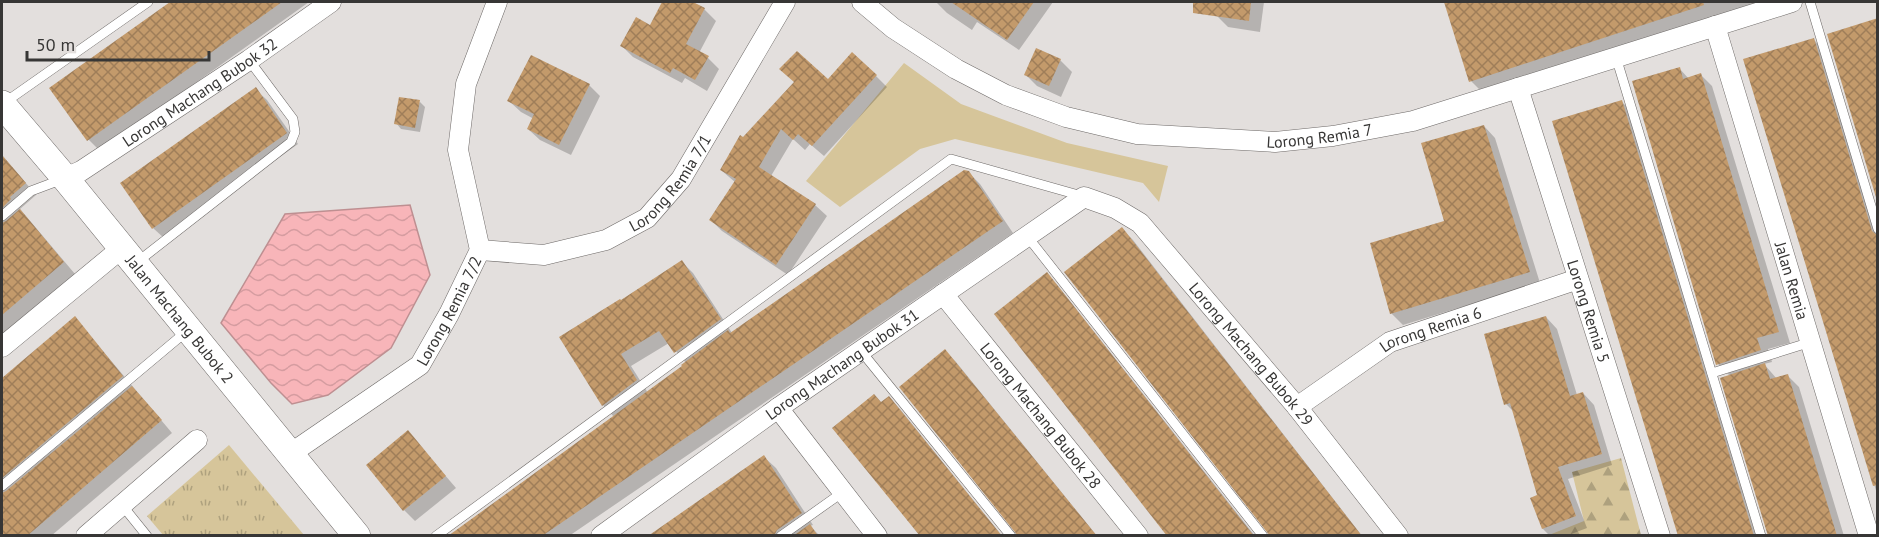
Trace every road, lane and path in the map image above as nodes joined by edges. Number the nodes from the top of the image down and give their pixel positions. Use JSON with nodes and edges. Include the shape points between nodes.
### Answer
{"nodes":[{"id":1,"x":148,"y":2,"type":"edge"},
{"id":2,"x":331,"y":2,"type":"edge"},
{"id":3,"x":497,"y":2,"type":"edge"},
{"id":4,"x":785,"y":2,"type":"edge"},
{"id":5,"x":862,"y":2,"type":"edge"},
{"id":6,"x":1792,"y":2,"type":"edge"},
{"id":7,"x":1810,"y":2,"type":"edge"},
{"id":8,"x":1715,"y":26,"type":"junction"},
{"id":9,"x":1616,"y":57,"type":"junction"},
{"id":10,"x":249,"y":60,"type":"junction"},
{"id":11,"x":1518,"y":88,"type":"junction"},
{"id":12,"x":2,"y":105,"type":"edge"},
{"id":13,"x":65,"y":178,"type":"junction"},
{"id":14,"x":1084,"y":197,"type":"junction"},
{"id":15,"x":2,"y":216,"type":"edge"},
{"id":16,"x":1878,"y":229,"type":"edge"},
{"id":17,"x":1027,"y":236,"type":"junction"},
{"id":18,"x":480,"y":250,"type":"junction"},
{"id":19,"x":128,"y":256,"type":"junction"},
{"id":20,"x":1578,"y":279,"type":"junction"},
{"id":21,"x":943,"y":294,"type":"junction"},
{"id":22,"x":188,"y":329,"type":"junction"},
{"id":23,"x":1811,"y":342,"type":"junction"},
{"id":24,"x":2,"y":347,"type":"edge"},
{"id":25,"x":861,"y":351,"type":"junction"},
{"id":26,"x":1712,"y":373,"type":"junction"},
{"id":27,"x":1297,"y":407,"type":"junction"},
{"id":28,"x":778,"y":408,"type":"junction"},
{"id":29,"x":196,"y":440,"type":"dead end"},
{"id":30,"x":290,"y":454,"type":"junction"},
{"id":31,"x":2,"y":486,"type":"edge"},
{"id":32,"x":843,"y":492,"type":"junction"},
{"id":33,"x":122,"y":505,"type":"junction"},
{"id":34,"x":86,"y":536,"type":"edge"},
{"id":35,"x":147,"y":536,"type":"edge"},
{"id":36,"x":357,"y":536,"type":"edge"},
{"id":37,"x":436,"y":536,"type":"edge"},
{"id":38,"x":601,"y":536,"type":"edge"},
{"id":39,"x":781,"y":536,"type":"edge"},
{"id":40,"x":877,"y":536,"type":"edge"},
{"id":41,"x":1011,"y":536,"type":"edge"},
{"id":42,"x":1138,"y":536,"type":"edge"},
{"id":43,"x":1263,"y":536,"type":"edge"},
{"id":44,"x":1398,"y":536,"type":"edge"},
{"id":45,"x":1660,"y":536,"type":"edge"},
{"id":46,"x":1761,"y":536,"type":"edge"},
{"id":47,"x":1869,"y":536,"type":"edge"}],
"edges":[{"from":1,"to":12,"type":"lane"},
{"from":2,"to":10,"type":"street","name":"Lorong Machang Bubok 32"},
{"from":3,"to":18,"type":"street","name":"Lorong Remia 7/2","via":[[466,84],[458,150]]},
{"from":4,"to":18,"type":"street","name":"Lorong Remia 7/1","via":[[681,179],[647,218],[606,240],[544,255]]},
{"from":5,"to":11,"type":"street","name":"Lorong Remia 7","via":[[893,28],[956,69],[1006,95],[1066,117],[1137,134],[1275,142],[1333,136],[1413,121]]},
{"from":6,"to":8,"type":"street","name":"Lorong Remia 7"},
{"from":7,"to":16,"type":"lane"},
{"from":8,"to":9,"type":"street","name":"Lorong Remia 7"},
{"from":8,"to":23,"type":"street","name":"Jalan Remia"},
{"from":9,"to":11,"type":"street","name":"Lorong Remia 7"},
{"from":9,"to":26,"type":"lane"},
{"from":10,"to":13,"type":"street","name":"Lorong Machang Bubok 32"},
{"from":10,"to":19,"type":"lane","via":[[293,118],[296,132],[291,142]]},
{"from":11,"to":20,"type":"street","name":"Lorong Remia 5"},
{"from":12,"to":13,"type":"street","name":"Jalan Machang Bubok 2"},
{"from":13,"to":15,"type":"lane","via":[[31,191]]},
{"from":13,"to":19,"type":"street","name":"Jalan Machang Bubok 2"},
{"from":14,"to":17,"type":"street","name":"Lorong Machang Bubok 31"},
{"from":14,"to":27,"type":"street","name":"Lorong Machang Bubok 29","via":[[1115,208],[1140,223]]},
{"from":14,"to":37,"type":"lane","via":[[951,159]]},
{"from":17,"to":21,"type":"street","name":"Lorong Machang Bubok 31"},
{"from":17,"to":43,"type":"lane"},
{"from":18,"to":30,"type":"street","name":"Lorong Remia 7/2","via":[[420,365]]},
{"from":19,"to":22,"type":"street","name":"Jalan Machang Bubok 2"},
{"from":19,"to":24,"type":"street"},
{"from":20,"to":27,"type":"street","name":"Lorong Remia 6","via":[[1390,342]]},
{"from":20,"to":45,"type":"street","name":"Lorong Remia 5"},
{"from":21,"to":25,"type":"street","name":"Lorong Machang Bubok 31"},
{"from":21,"to":42,"type":"street","name":"Lorong Machang Bubok 28"},
{"from":22,"to":30,"type":"street","name":"Jalan Machang Bubok 2"},
{"from":22,"to":31,"type":"lane"},
{"from":23,"to":26,"type":"lane"},
{"from":23,"to":47,"type":"street","name":"Jalan Remia"},
{"from":25,"to":28,"type":"street","name":"Lorong Machang Bubok 31"},
{"from":25,"to":41,"type":"lane"},
{"from":26,"to":46,"type":"lane"},
{"from":27,"to":44,"type":"street","name":"Lorong Machang Bubok 29"},
{"from":28,"to":32,"type":"street"},
{"from":28,"to":38,"type":"street","name":"Lorong Machang Bubok 31"},
{"from":29,"to":33,"type":"street"},
{"from":30,"to":36,"type":"street","name":"Jalan Machang Bubok 2"},
{"from":32,"to":39,"type":"lane"},
{"from":32,"to":40,"type":"street"},
{"from":33,"to":34,"type":"street"},
{"from":33,"to":35,"type":"lane"}]}
